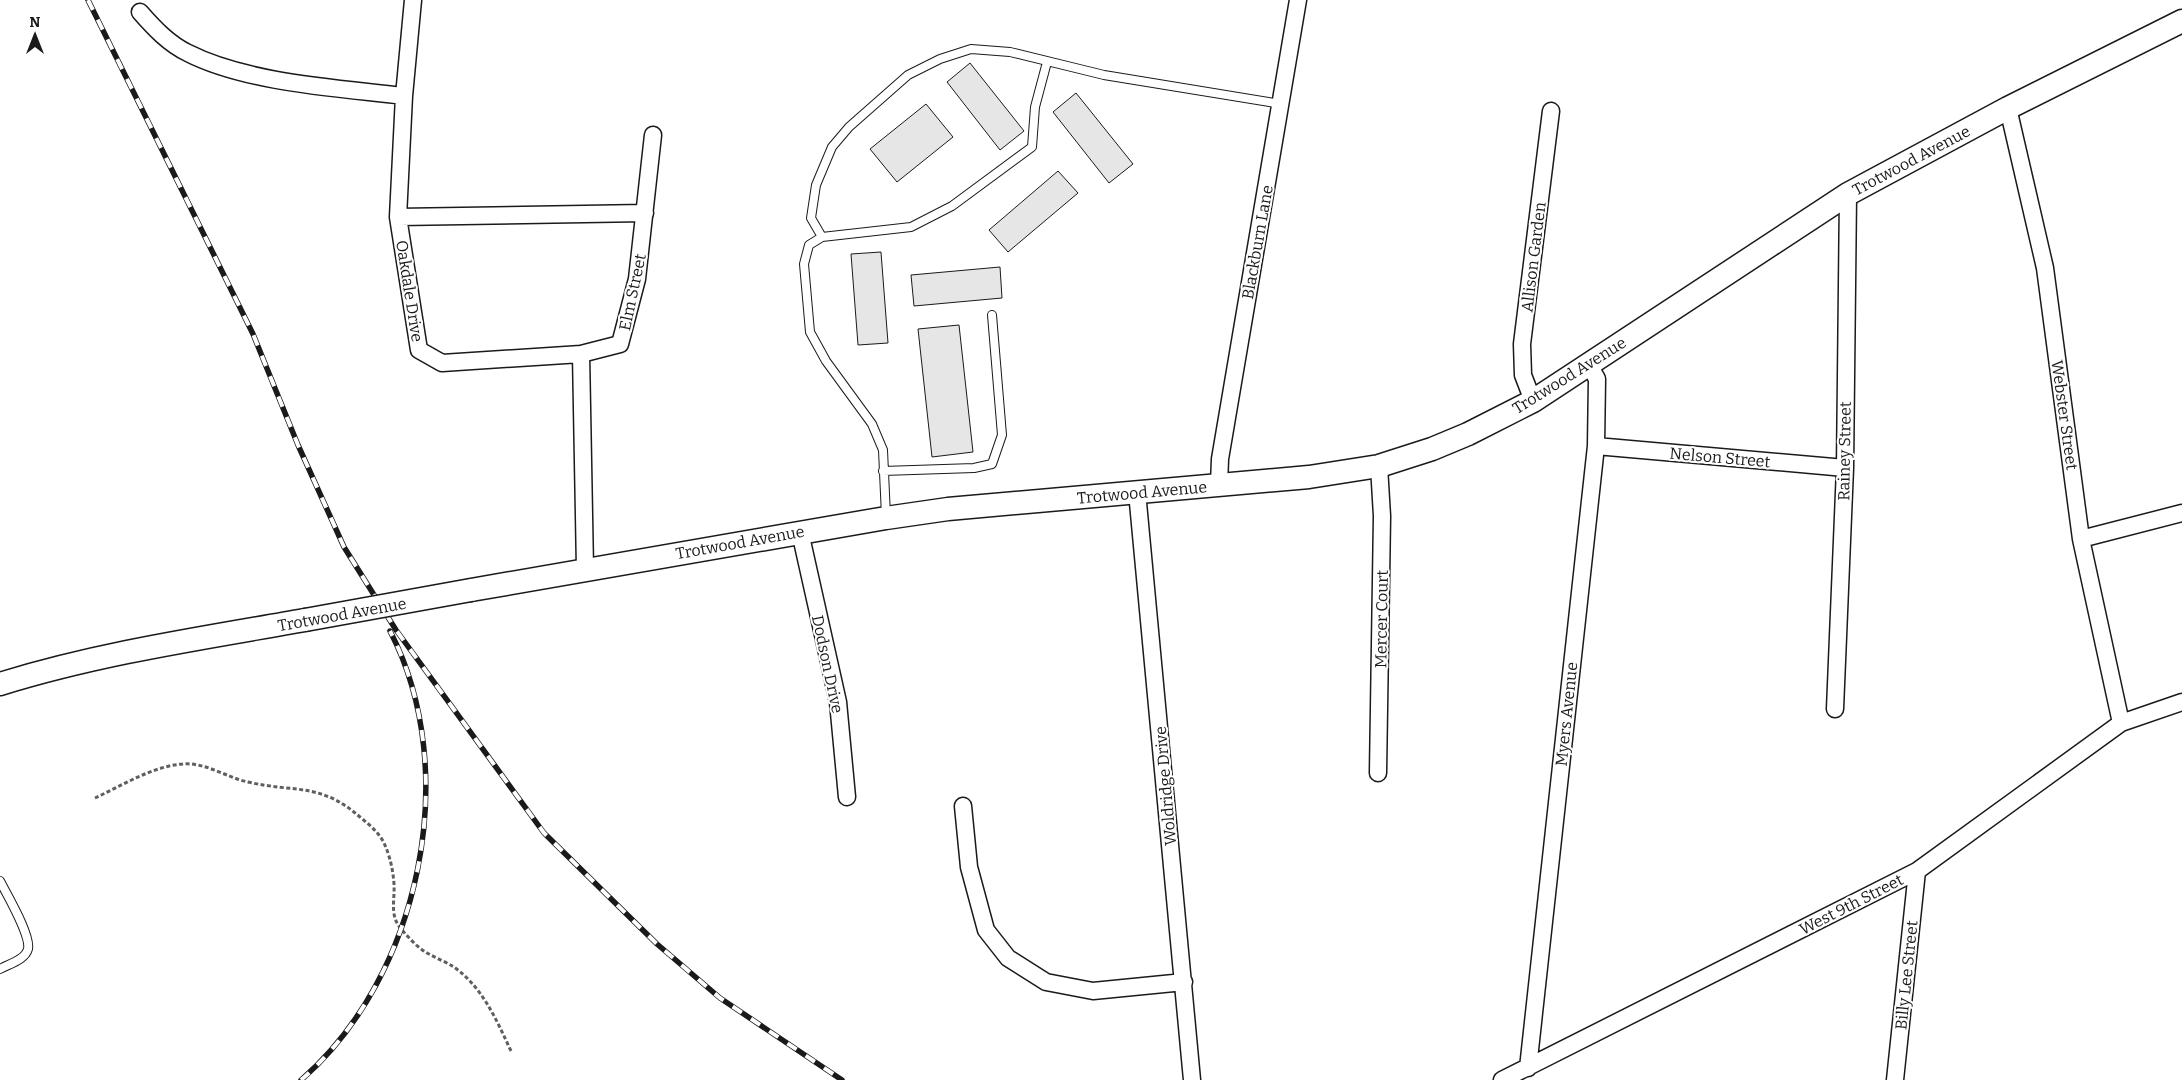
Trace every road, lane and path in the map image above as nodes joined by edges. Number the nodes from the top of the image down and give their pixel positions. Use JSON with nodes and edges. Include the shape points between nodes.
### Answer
{"nodes":[{"id":1,"x":413,"y":0,"type":"edge"},
{"id":2,"x":1298,"y":0,"type":"edge"},
{"id":3,"x":140,"y":12,"type":"dead end"},
{"id":4,"x":2182,"y":21,"type":"edge"},
{"id":5,"x":1047,"y":62,"type":"junction"},
{"id":6,"x":404,"y":96,"type":"junction"},
{"id":7,"x":1280,"y":104,"type":"junction"},
{"id":8,"x":2008,"y":108,"type":"junction"},
{"id":9,"x":1551,"y":111,"type":"dead end"},
{"id":10,"x":653,"y":135,"type":"dead end"},
{"id":11,"x":1848,"y":194,"type":"junction"},
{"id":12,"x":646,"y":213,"type":"junction"},
{"id":13,"x":398,"y":217,"type":"junction"},
{"id":14,"x":822,"y":237,"type":"junction"},
{"id":15,"x":992,"y":315,"type":"dead end"},
{"id":16,"x":581,"y":354,"type":"junction"},
{"id":17,"x":1588,"y":363,"type":"junction"},
{"id":18,"x":1533,"y":401,"type":"junction"},
{"id":19,"x":1596,"y":446,"type":"junction"},
{"id":20,"x":1378,"y":466,"type":"junction"},
{"id":21,"x":1845,"y":468,"type":"junction"},
{"id":22,"x":884,"y":471,"type":"junction"},
{"id":23,"x":1220,"y":485,"type":"junction"},
{"id":24,"x":1138,"y":492,"type":"junction"},
{"id":25,"x":2182,"y":512,"type":"edge"},
{"id":26,"x":886,"y":518,"type":"junction"},
{"id":27,"x":800,"y":532,"type":"junction"},
{"id":28,"x":2081,"y":539,"type":"junction"},
{"id":29,"x":585,"y":569,"type":"junction"},
{"id":30,"x":0,"y":684,"type":"edge"},
{"id":31,"x":2182,"y":702,"type":"edge"},
{"id":32,"x":1834,"y":709,"type":"dead end"},
{"id":33,"x":2121,"y":724,"type":"junction"},
{"id":34,"x":1378,"y":773,"type":"dead end"},
{"id":35,"x":848,"y":797,"type":"dead end"},
{"id":36,"x":96,"y":798,"type":"dead end"},
{"id":37,"x":963,"y":806,"type":"dead end"},
{"id":38,"x":1917,"y":871,"type":"junction"},
{"id":39,"x":0,"y":881,"type":"edge"},
{"id":40,"x":0,"y":969,"type":"edge"},
{"id":41,"x":1184,"y":982,"type":"junction"},
{"id":42,"x":511,"y":1050,"type":"dead end"},
{"id":43,"x":1528,"y":1068,"type":"junction"},
{"id":44,"x":1192,"y":1080,"type":"edge"},
{"id":45,"x":1502,"y":1080,"type":"edge"},
{"id":46,"x":1895,"y":1080,"type":"edge"}],
"edges":[{"from":1,"to":6,"type":"street","name":"Oakdale Drive"},
{"from":2,"to":7,"type":"street","name":"Blackburn Lane"},
{"from":3,"to":6,"type":"street","via":[[156,31],[187,53],[227,69],[301,83]]},
{"from":4,"to":8,"type":"main road","name":"Trotwood Avenue"},
{"from":5,"to":7,"type":"lane","via":[[1104,75]]},
{"from":5,"to":14,"type":"lane","via":[[1035,107],[1032,147],[952,206],[911,227]]},
{"from":5,"to":14,"type":"lane","via":[[1010,52],[971,49],[940,59],[908,75],[849,127],[832,147],[816,185],[811,218]]},
{"from":6,"to":13,"type":"street","name":"Oakdale Drive"},
{"from":7,"to":23,"type":"street","name":"Blackburn Lane","via":[[1220,459]]},
{"from":8,"to":11,"type":"main road","name":"Trotwood Avenue"},
{"from":8,"to":28,"type":"street","name":"Webster Street","via":[[2045,268]]},
{"from":9,"to":18,"type":"street","name":"Allison Garden","via":[[1522,344],[1523,375]]},
{"from":10,"to":12,"type":"street","name":"Elm Street"},
{"from":11,"to":17,"type":"main road","name":"Trotwood Avenue"},
{"from":11,"to":21,"type":"street","name":"Rainey Street"},
{"from":12,"to":13,"type":"street","name":"Oakdale Drive"},
{"from":12,"to":16,"type":"street","name":"Elm Street","via":[[637,279],[620,344]]},
{"from":13,"to":16,"type":"street","name":"Oakdale Drive","via":[[419,350],[442,363]]},
{"from":14,"to":22,"type":"lane","via":[[809,245],[804,264],[810,332],[826,361],[872,424],[883,450]]},
{"from":15,"to":22,"type":"lane","via":[[1002,435],[992,464],[974,468]]},
{"from":16,"to":29,"type":"street"},
{"from":17,"to":18,"type":"main road","name":"Trotwood Avenue"},
{"from":17,"to":19,"type":"street","name":"Myers Avenue","via":[[1597,379]]},
{"from":18,"to":20,"type":"main road","name":"Trotwood Avenue","via":[[1450,441]]},
{"from":19,"to":21,"type":"street","name":"Nelson Street"},
{"from":19,"to":43,"type":"street","name":"Myers Avenue"},
{"from":20,"to":23,"type":"main road","name":"Trotwood Avenue","via":[[1309,477]]},
{"from":20,"to":34,"type":"street","name":"Mercer Court","via":[[1382,516]]},
{"from":21,"to":32,"type":"street","name":"Rainey Street"},
{"from":22,"to":26,"type":"lane"},
{"from":23,"to":24,"type":"main road","name":"Trotwood Avenue"},
{"from":24,"to":26,"type":"main road","name":"Trotwood Avenue","via":[[948,509]]},
{"from":24,"to":41,"type":"street","name":"Woldridge Drive"},
{"from":25,"to":28,"type":"street"},
{"from":26,"to":27,"type":"main road","name":"Trotwood Avenue"},
{"from":27,"to":29,"type":"main road","name":"Trotwood Avenue"},
{"from":27,"to":35,"type":"street","name":"Dodson Drive","via":[[838,702]]},
{"from":28,"to":33,"type":"street","name":"Webster Street"},
{"from":29,"to":30,"type":"main road","name":"Trotwood Avenue","bridge":true,"via":[[124,652]]},
{"from":31,"to":33,"type":"street","name":"West 9th Street"},
{"from":33,"to":38,"type":"street","name":"West 9th Street"},
{"from":36,"to":42,"type":"path","via":[[150,772],[186,763],[250,783],[307,790],[346,804],[371,826],[383,842],[391,863],[396,923],[425,952],[454,967],[476,986]]},
{"from":37,"to":41,"type":"street","via":[[969,867],[986,930],[1008,958],[1046,982],[1093,991]]},
{"from":38,"to":43,"type":"street","name":"West 9th Street"},
{"from":38,"to":46,"type":"street","name":"Billy Lee Street"},
{"from":39,"to":40,"type":"lane","via":[[28,939],[28,950],[20,960]]},
{"from":41,"to":44,"type":"street","name":"Woldridge Drive"},
{"from":43,"to":45,"type":"street","name":"West 9th Street"}]}
